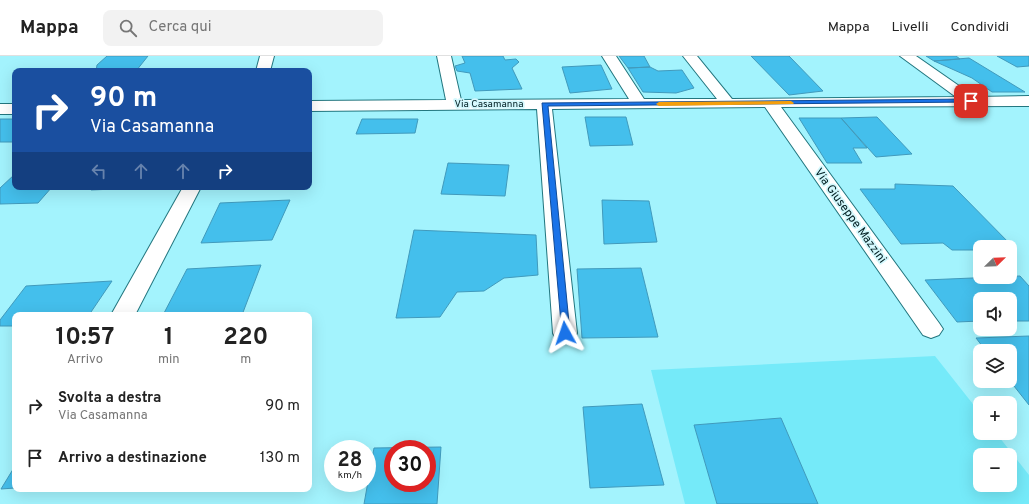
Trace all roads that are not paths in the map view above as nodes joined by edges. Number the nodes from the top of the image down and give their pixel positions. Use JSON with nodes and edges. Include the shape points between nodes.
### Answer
{"nodes":[{"id":1,"x":268,"y":56,"type":"edge"},
{"id":2,"x":444,"y":56,"type":"edge"},
{"id":3,"x":609,"y":56,"type":"edge"},
{"id":4,"x":690,"y":56,"type":"edge"},
{"id":5,"x":907,"y":56,"type":"edge"},
{"id":6,"x":264,"y":68,"type":"edge"},
{"id":7,"x":971,"y":101,"type":"junction"},
{"id":8,"x":1029,"y":101,"type":"edge"},
{"id":9,"x":728,"y":103,"type":"junction"},
{"id":10,"x":770,"y":103,"type":"junction"},
{"id":11,"x":454,"y":104,"type":"junction"},
{"id":12,"x":544,"y":104,"type":"junction"},
{"id":13,"x":640,"y":104,"type":"junction"},
{"id":14,"x":312,"y":106,"type":"edge"},
{"id":15,"x":0,"y":109,"type":"edge"},
{"id":16,"x":12,"y":109,"type":"edge"},
{"id":17,"x":190,"y":190,"type":"edge"},
{"id":18,"x":125,"y":312,"type":"edge"},
{"id":19,"x":931,"y":329,"type":"dead end"},
{"id":20,"x":565,"y":333,"type":"dead end"}],
"edges":[{"from":1,"to":6,"type":"street"},
{"from":2,"to":11,"type":"street"},
{"from":3,"to":13,"type":"street"},
{"from":4,"to":9,"type":"street"},
{"from":5,"to":7,"type":"street"},
{"from":7,"to":8,"type":"street","name":"Via Casamanna"},
{"from":7,"to":10,"type":"street","name":"Via Casamanna"},
{"from":9,"to":10,"type":"street","name":"Via Casamanna"},
{"from":9,"to":13,"type":"street","name":"Via Casamanna"},
{"from":10,"to":19,"type":"street","name":"Via Giuseppe Mazzini"},
{"from":11,"to":12,"type":"street","name":"Via Casamanna"},
{"from":11,"to":14,"type":"street","name":"Via Casamanna"},
{"from":12,"to":13,"type":"street","name":"Via Casamanna"},
{"from":12,"to":20,"type":"street"},
{"from":15,"to":16,"type":"street"},
{"from":17,"to":18,"type":"street"}]}
